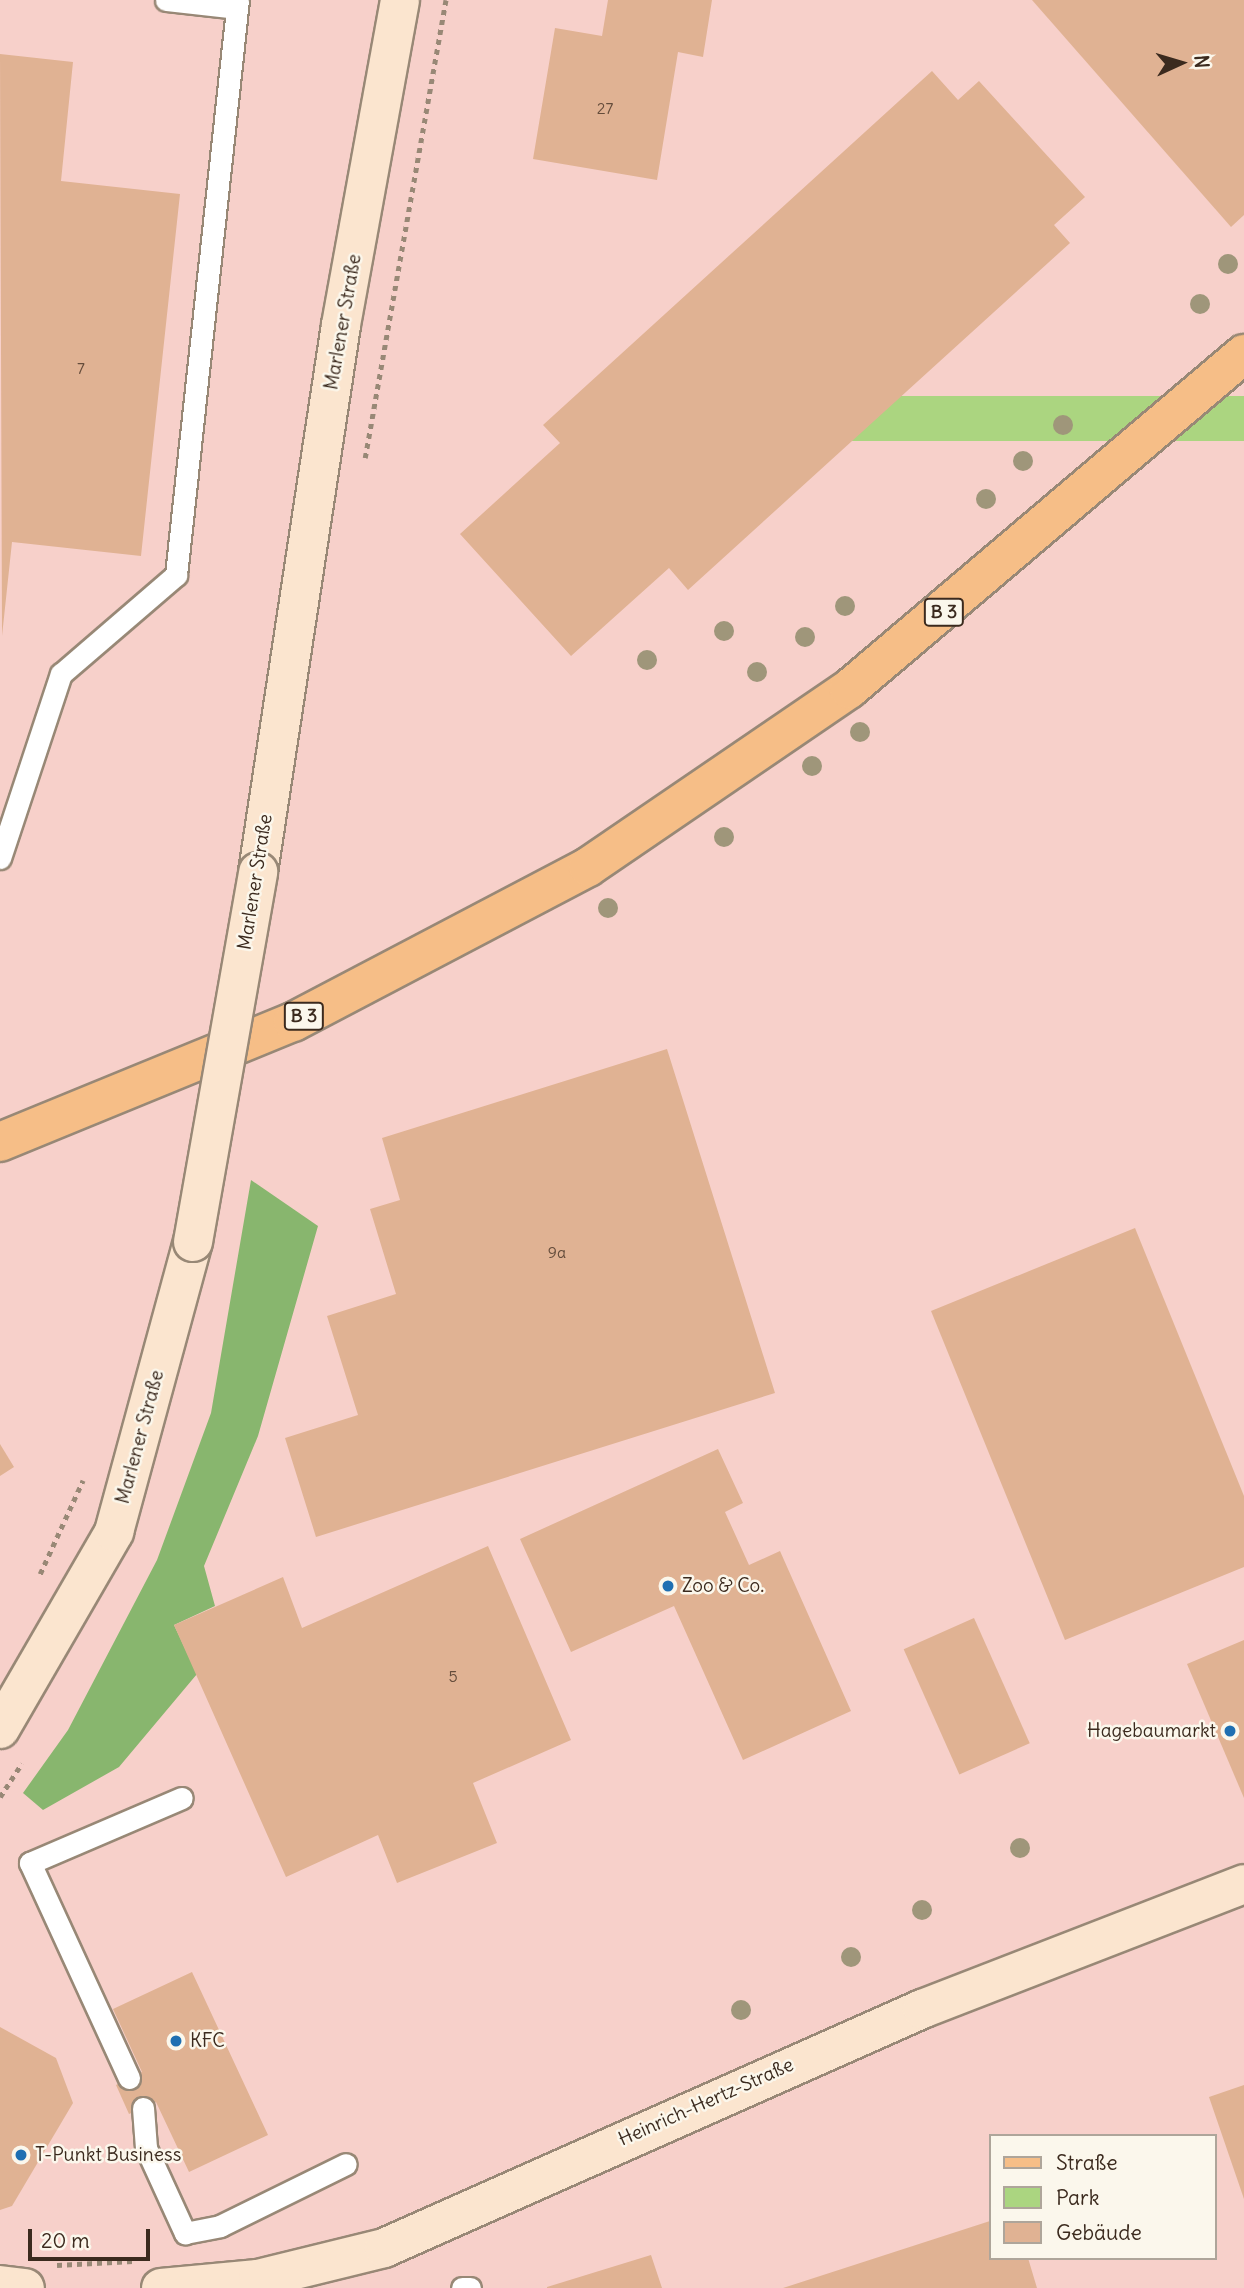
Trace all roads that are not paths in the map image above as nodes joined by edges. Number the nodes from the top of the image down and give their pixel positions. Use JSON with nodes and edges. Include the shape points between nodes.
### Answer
{"nodes":[{"id":1,"x":166,"y":0,"type":"edge"},
{"id":2,"x":400,"y":0,"type":"edge"},
{"id":3,"x":237,"y":4,"type":"edge"},
{"id":4,"x":1244,"y":354,"type":"edge"},
{"id":5,"x":0,"y":858,"type":"edge"},
{"id":6,"x":3,"y":1140,"type":"edge"},
{"id":7,"x":0,"y":1729,"type":"edge"},
{"id":8,"x":182,"y":1798,"type":"dead end"},
{"id":9,"x":1244,"y":1884,"type":"edge"},
{"id":10,"x":129,"y":2078,"type":"dead end"},
{"id":11,"x":143,"y":2108,"type":"dead end"},
{"id":12,"x":346,"y":2164,"type":"dead end"},
{"id":13,"x":0,"y":2285,"type":"edge"},
{"id":14,"x":25,"y":2288,"type":"edge"},
{"id":15,"x":161,"y":2288,"type":"edge"},
{"id":16,"x":462,"y":2288,"type":"edge"},
{"id":17,"x":470,"y":2288,"type":"edge"}],
"edges":[{"from":1,"to":3,"type":"lane"},
{"from":2,"to":7,"type":"street","name":"Marlener Straße","bridge":true,"via":[[341,325],[258,872],[193,1242],[114,1532]]},
{"from":3,"to":5,"type":"lane","via":[[176,575],[61,674]]},
{"from":4,"to":6,"type":"main road","number":"B 3","via":[[849,689],[588,867],[293,1022]]},
{"from":8,"to":10,"type":"lane","via":[[30,1863]]},
{"from":9,"to":15,"type":"street","name":"Heinrich-Hertz-Straße","via":[[922,2009],[384,2248],[258,2279]]},
{"from":11,"to":12,"type":"lane","via":[[146,2148],[185,2233],[220,2226]]},
{"from":13,"to":14,"type":"street"},
{"from":16,"to":17,"type":"lane"}]}
